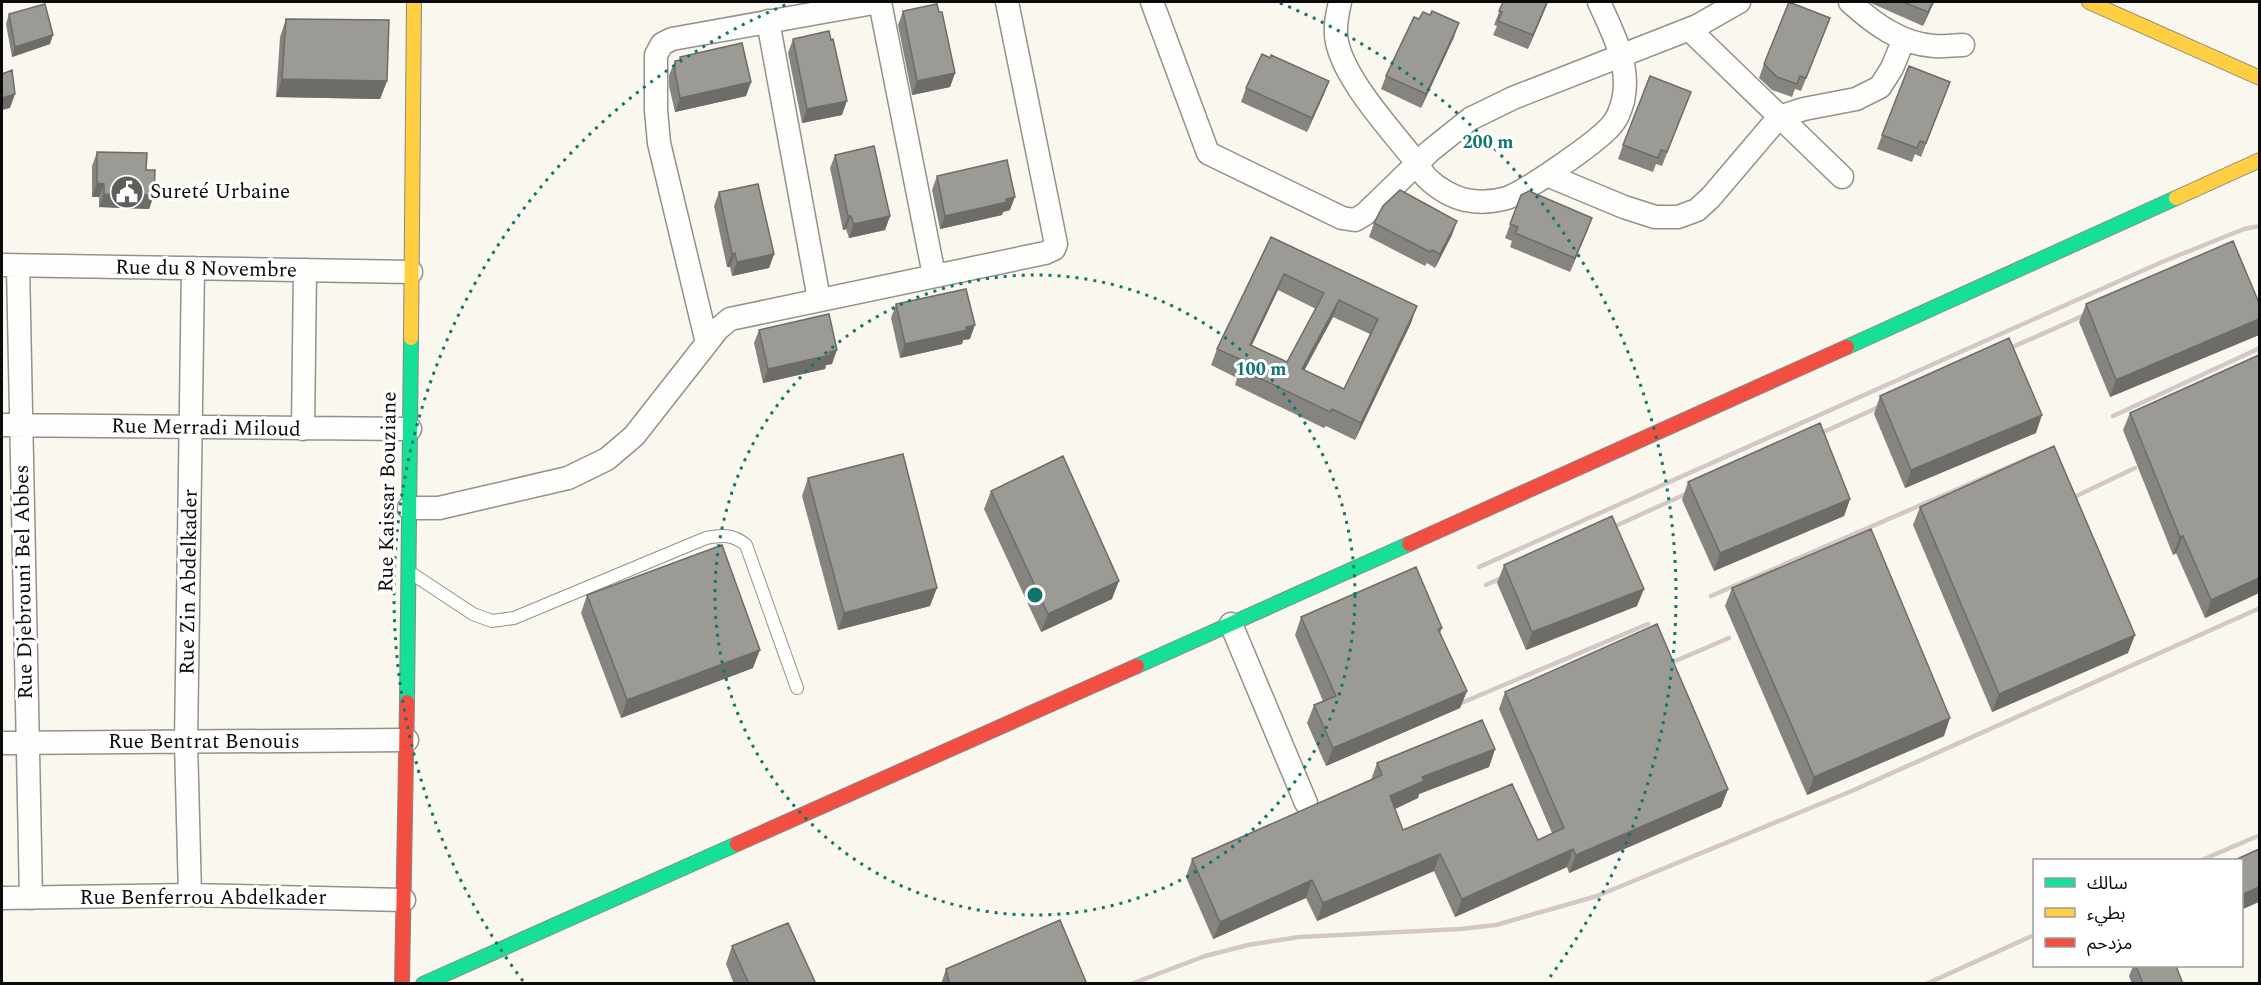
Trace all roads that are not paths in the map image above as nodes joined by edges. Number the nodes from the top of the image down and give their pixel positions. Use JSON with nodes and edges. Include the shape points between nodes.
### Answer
{"nodes":[{"id":1,"x":414,"y":2,"type":"edge"},
{"id":2,"x":879,"y":2,"type":"edge"},
{"id":3,"x":1007,"y":2,"type":"edge"},
{"id":4,"x":1152,"y":2,"type":"edge"},
{"id":5,"x":1340,"y":2,"type":"edge"},
{"id":6,"x":1599,"y":2,"type":"edge"},
{"id":7,"x":1739,"y":2,"type":"edge"},
{"id":8,"x":1850,"y":2,"type":"edge"},
{"id":9,"x":2089,"y":2,"type":"edge"},
{"id":10,"x":768,"y":21,"type":"junction"},
{"id":11,"x":1689,"y":29,"type":"junction"},
{"id":12,"x":1904,"y":39,"type":"junction"},
{"id":13,"x":1963,"y":45,"type":"dead end"},
{"id":14,"x":1622,"y":56,"type":"junction"},
{"id":15,"x":2259,"y":78,"type":"edge"},
{"id":16,"x":1779,"y":117,"type":"junction"},
{"id":17,"x":2259,"y":160,"type":"edge"},
{"id":18,"x":1417,"y":163,"type":"junction"},
{"id":19,"x":1546,"y":175,"type":"junction"},
{"id":20,"x":1842,"y":177,"type":"dead end"},
{"id":21,"x":10,"y":266,"type":"edge"},
{"id":22,"x":193,"y":268,"type":"junction"},
{"id":23,"x":305,"y":270,"type":"junction"},
{"id":24,"x":411,"y":272,"type":"junction"},
{"id":25,"x":934,"y":275,"type":"junction"},
{"id":26,"x":819,"y":299,"type":"junction"},
{"id":27,"x":707,"y":343,"type":"junction"},
{"id":28,"x":11,"y":425,"type":"edge"},
{"id":29,"x":191,"y":429,"type":"junction"},
{"id":30,"x":303,"y":429,"type":"junction"},
{"id":31,"x":410,"y":429,"type":"junction"},
{"id":32,"x":409,"y":508,"type":"junction"},
{"id":33,"x":408,"y":572,"type":"junction"},
{"id":34,"x":1231,"y":624,"type":"junction"},
{"id":35,"x":797,"y":688,"type":"dead end"},
{"id":36,"x":407,"y":740,"type":"junction"},
{"id":37,"x":186,"y":742,"type":"junction"},
{"id":38,"x":2,"y":743,"type":"edge"},
{"id":39,"x":27,"y":743,"type":"junction"},
{"id":40,"x":1306,"y":803,"type":"dead end"},
{"id":41,"x":190,"y":895,"type":"junction"},
{"id":42,"x":2,"y":898,"type":"edge"},
{"id":43,"x":31,"y":898,"type":"junction"},
{"id":44,"x":404,"y":900,"type":"junction"},
{"id":45,"x":402,"y":984,"type":"edge"},
{"id":46,"x":423,"y":984,"type":"edge"}],
"edges":[{"from":1,"to":24,"type":"street","name":"Rue Kaissar Bouziane"},
{"from":2,"to":10,"type":"street"},
{"from":2,"to":25,"type":"street"},
{"from":3,"to":25,"type":"street","via":[[1056,245],[1045,253]]},
{"from":4,"to":18,"type":"street","via":[[1204,144],[1212,155],[1342,218],[1354,220]]},
{"from":5,"to":18,"type":"street","via":[[1337,42],[1352,77]]},
{"from":6,"to":14,"type":"street"},
{"from":7,"to":11,"type":"street"},
{"from":8,"to":12,"type":"street","via":[[1872,22]]},
{"from":9,"to":15,"type":"street"},
{"from":10,"to":26,"type":"street"},
{"from":10,"to":27,"type":"street","via":[[672,39],[662,44],[656,55],[659,143]]},
{"from":11,"to":14,"type":"street"},
{"from":11,"to":16,"type":"street"},
{"from":12,"to":13,"type":"street","via":[[1933,46]]},
{"from":12,"to":16,"type":"street","via":[[1880,87],[1856,99]]},
{"from":14,"to":18,"type":"street","via":[[1470,119]]},
{"from":14,"to":19,"type":"street","via":[[1623,103],[1614,122]]},
{"from":16,"to":19,"type":"street","via":[[1711,197],[1696,210],[1678,217],[1655,217]]},
{"from":16,"to":20,"type":"street"},
{"from":17,"to":34,"type":"street"},
{"from":18,"to":19,"type":"street","via":[[1443,191],[1466,200],[1489,202],[1509,197]]},
{"from":21,"to":22,"type":"street","name":"Rue du 8 Novembre"},
{"from":21,"to":28,"type":"street","name":"Rue Djebrouni Bel Abbes"},
{"from":22,"to":23,"type":"street","name":"Rue du 8 Novembre"},
{"from":22,"to":29,"type":"street","name":"Rue Zin Abdelkader"},
{"from":23,"to":24,"type":"street","name":"Rue du 8 Novembre"},
{"from":23,"to":30,"type":"street"},
{"from":24,"to":31,"type":"street","name":"Rue Kaissar Bouziane"},
{"from":25,"to":26,"type":"street"},
{"from":26,"to":27,"type":"street","via":[[730,319]]},
{"from":27,"to":32,"type":"street","via":[[634,436],[607,459],[568,478],[438,508]]},
{"from":28,"to":29,"type":"street","name":"Rue Merradi Miloud"},
{"from":28,"to":39,"type":"street","name":"Rue Djebrouni Bel Abbes"},
{"from":29,"to":30,"type":"street","name":"Rue Merradi Miloud"},
{"from":29,"to":37,"type":"street","name":"Rue Zin Abdelkader"},
{"from":30,"to":31,"type":"street","name":"Rue Merradi Miloud"},
{"from":31,"to":32,"type":"street","name":"Rue Kaissar Bouziane"},
{"from":32,"to":33,"type":"street","name":"Rue Kaissar Bouziane"},
{"from":33,"to":35,"type":"lane","via":[[473,614],[492,621],[514,618],[706,537],[736,537],[746,545]]},
{"from":33,"to":36,"type":"street","name":"Rue Kaissar Bouziane"},
{"from":34,"to":40,"type":"street"},
{"from":34,"to":46,"type":"street"},
{"from":36,"to":37,"type":"street","name":"Rue Bentrat Benouis"},
{"from":36,"to":44,"type":"street","name":"Rue Kaissar Bouziane"},
{"from":37,"to":39,"type":"street","name":"Rue Bentrat Benouis"},
{"from":37,"to":41,"type":"street","name":"Rue Zin Abdelkader"},
{"from":38,"to":39,"type":"street","name":"Rue Bentrat Benouis"},
{"from":39,"to":43,"type":"street","name":"Rue Djebrouni Bel Abbes"},
{"from":41,"to":43,"type":"street","name":"Rue Benferrou Abdelkader"},
{"from":41,"to":44,"type":"street","name":"Rue Benferrou Abdelkader"},
{"from":42,"to":43,"type":"street","name":"Rue Benferrou Abdelkader"},
{"from":44,"to":45,"type":"street","name":"Rue Kaissar Bouziane"}]}
